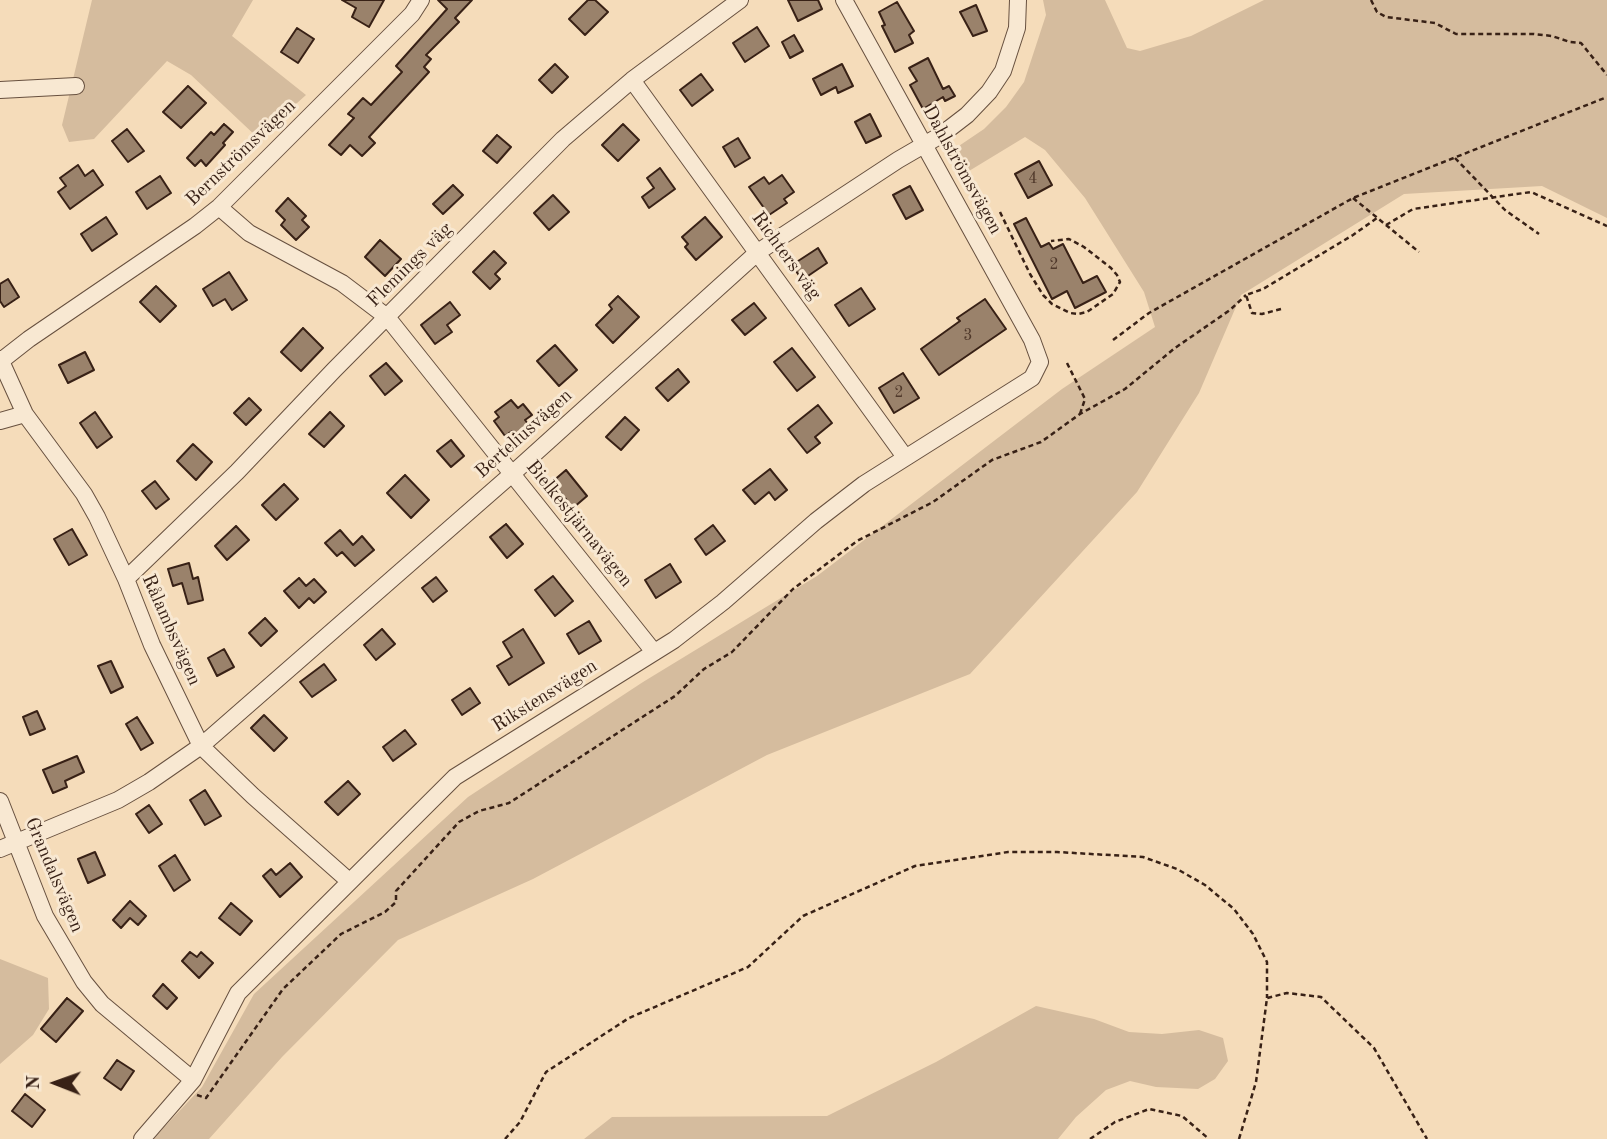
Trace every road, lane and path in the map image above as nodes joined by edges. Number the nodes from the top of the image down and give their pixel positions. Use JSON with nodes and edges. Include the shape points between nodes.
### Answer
{"nodes":[{"id":1,"x":421,"y":0,"type":"edge"},
{"id":2,"x":740,"y":0,"type":"edge"},
{"id":3,"x":844,"y":0,"type":"edge"},
{"id":4,"x":1018,"y":0,"type":"edge"},
{"id":5,"x":1371,"y":0,"type":"edge"},
{"id":6,"x":1607,"y":75,"type":"edge"},
{"id":7,"x":632,"y":80,"type":"junction"},
{"id":8,"x":76,"y":86,"type":"dead end"},
{"id":9,"x":0,"y":90,"type":"edge"},
{"id":10,"x":1607,"y":97,"type":"edge"},
{"id":11,"x":924,"y":146,"type":"junction"},
{"id":12,"x":1455,"y":158,"type":"junction"},
{"id":13,"x":1494,"y":197,"type":"junction"},
{"id":14,"x":1353,"y":198,"type":"junction"},
{"id":15,"x":219,"y":207,"type":"junction"},
{"id":16,"x":1000,"y":212,"type":"dead end"},
{"id":17,"x":1377,"y":218,"type":"junction"},
{"id":18,"x":1386,"y":225,"type":"junction"},
{"id":19,"x":1607,"y":226,"type":"edge"},
{"id":20,"x":1539,"y":234,"type":"dead end"},
{"id":21,"x":1051,"y":242,"type":"dead end"},
{"id":22,"x":758,"y":252,"type":"junction"},
{"id":23,"x":1419,"y":252,"type":"dead end"},
{"id":24,"x":1245,"y":295,"type":"junction"},
{"id":25,"x":1281,"y":309,"type":"dead end"},
{"id":26,"x":387,"y":317,"type":"junction"},
{"id":27,"x":1113,"y":340,"type":"dead end"},
{"id":28,"x":1,"y":360,"type":"edge"},
{"id":29,"x":1040,"y":362,"type":"joint"},
{"id":30,"x":1067,"y":363,"type":"dead end"},
{"id":31,"x":25,"y":414,"type":"junction"},
{"id":32,"x":1080,"y":414,"type":"junction"},
{"id":33,"x":0,"y":421,"type":"edge"},
{"id":34,"x":905,"y":457,"type":"junction"},
{"id":35,"x":512,"y":474,"type":"junction"},
{"id":36,"x":126,"y":579,"type":"junction"},
{"id":37,"x":654,"y":652,"type":"junction"},
{"id":38,"x":201,"y":746,"type":"junction"},
{"id":39,"x":0,"y":801,"type":"edge"},
{"id":40,"x":17,"y":843,"type":"junction"},
{"id":41,"x":0,"y":849,"type":"edge"},
{"id":42,"x":349,"y":881,"type":"junction"},
{"id":43,"x":1268,"y":998,"type":"junction"},
{"id":44,"x":188,"y":1086,"type":"junction"},
{"id":45,"x":142,"y":1139,"type":"edge"},
{"id":46,"x":505,"y":1139,"type":"edge"},
{"id":47,"x":1090,"y":1139,"type":"edge"},
{"id":48,"x":1209,"y":1139,"type":"edge"},
{"id":49,"x":1239,"y":1139,"type":"edge"},
{"id":50,"x":1427,"y":1139,"type":"edge"}],
"edges":[{"from":1,"to":15,"type":"street","name":"Bernströmsvägen"},
{"from":2,"to":7,"type":"street","name":"Flemings väg"},
{"from":3,"to":11,"type":"street","name":"Dahlströmsvägen"},
{"from":4,"to":11,"type":"street","name":"Berteliusvägen","via":[[1017,28],[1003,71],[967,115]]},
{"from":5,"to":6,"type":"path","via":[[1377,12],[1387,17],[1435,23],[1456,34],[1534,34],[1581,43]]},
{"from":7,"to":22,"type":"street","name":"Richters väg"},
{"from":7,"to":26,"type":"street","name":"Flemings väg","via":[[563,139]]},
{"from":8,"to":9,"type":"street"},
{"from":10,"to":12,"type":"path"},
{"from":11,"to":22,"type":"street","name":"Berteliusvägen"},
{"from":11,"to":29,"type":"street","name":"Dahlströmsvägen"},
{"from":12,"to":13,"type":"path"},
{"from":12,"to":14,"type":"path"},
{"from":13,"to":18,"type":"path","via":[[1413,209]]},
{"from":13,"to":19,"type":"path","via":[[1531,192]]},
{"from":13,"to":20,"type":"path"},
{"from":14,"to":17,"type":"path"},
{"from":14,"to":27,"type":"path","via":[[1149,313]]},
{"from":15,"to":26,"type":"street","name":"Bielkestjärnavägen","via":[[249,233],[342,283]]},
{"from":15,"to":28,"type":"street","name":"Bernströmsvägen"},
{"from":16,"to":21,"type":"path","via":[[1030,274],[1052,304],[1070,313],[1087,312],[1118,288],[1118,275],[1084,247],[1069,239]]},
{"from":17,"to":18,"type":"path"},
{"from":17,"to":24,"type":"path","via":[[1263,289]]},
{"from":18,"to":23,"type":"path"},
{"from":22,"to":34,"type":"street","name":"Richters väg"},
{"from":22,"to":35,"type":"street","name":"Berteliusvägen"},
{"from":24,"to":25,"type":"path","via":[[1252,313]]},
{"from":24,"to":32,"type":"path","via":[[1125,389]]},
{"from":26,"to":35,"type":"street","name":"Bielkestjärnavägen"},
{"from":26,"to":36,"type":"street","name":"Flemings väg"},
{"from":28,"to":31,"type":"street","name":"Rålambsvägen"},
{"from":29,"to":34,"type":"street","name":"Rikstensvägen","via":[[1032,378]]},
{"from":30,"to":32,"type":"path","via":[[1085,399]]},
{"from":31,"to":33,"type":"street"},
{"from":31,"to":36,"type":"street","name":"Rålambsvägen","via":[[84,494]]},
{"from":32,"to":44,"type":"path","via":[[1041,442],[992,460],[933,502],[858,541],[793,589],[732,652],[704,669],[675,696],[509,803],[459,822],[396,891],[396,902],[341,934],[284,989],[206,1098]]},
{"from":34,"to":37,"type":"street","name":"Rikstensvägen","via":[[816,521],[723,602]]},
{"from":35,"to":37,"type":"street","name":"Bielkestjärnavägen"},
{"from":35,"to":38,"type":"street","name":"Berteliusvägen"},
{"from":36,"to":38,"type":"street","name":"Rålambsvägen"},
{"from":37,"to":42,"type":"street","name":"Rikstensvägen","via":[[455,777]]},
{"from":38,"to":40,"type":"street","name":"Berteliusvägen","via":[[118,800]]},
{"from":38,"to":42,"type":"street","name":"Rålambsvägen"},
{"from":39,"to":40,"type":"street","name":"Grandalsvägen"},
{"from":40,"to":41,"type":"street","name":"Berteliusvägen"},
{"from":40,"to":44,"type":"street","name":"Grandalsvägen","via":[[45,916],[83,982]]},
{"from":42,"to":44,"type":"street","name":"Rikstensvägen","via":[[238,993]]},
{"from":43,"to":46,"type":"path","via":[[1267,962],[1254,934],[1234,909],[1177,869],[1143,857],[1045,852],[1008,852],[915,866],[803,916],[748,967],[629,1018],[546,1072],[520,1122]]},
{"from":43,"to":49,"type":"path","via":[[1256,1082]]},
{"from":43,"to":50,"type":"path","via":[[1287,993],[1321,997],[1374,1048]]},
{"from":44,"to":45,"type":"street","name":"Rikstensvägen"},
{"from":47,"to":48,"type":"path","via":[[1115,1122],[1149,1109],[1182,1116]]}]}
